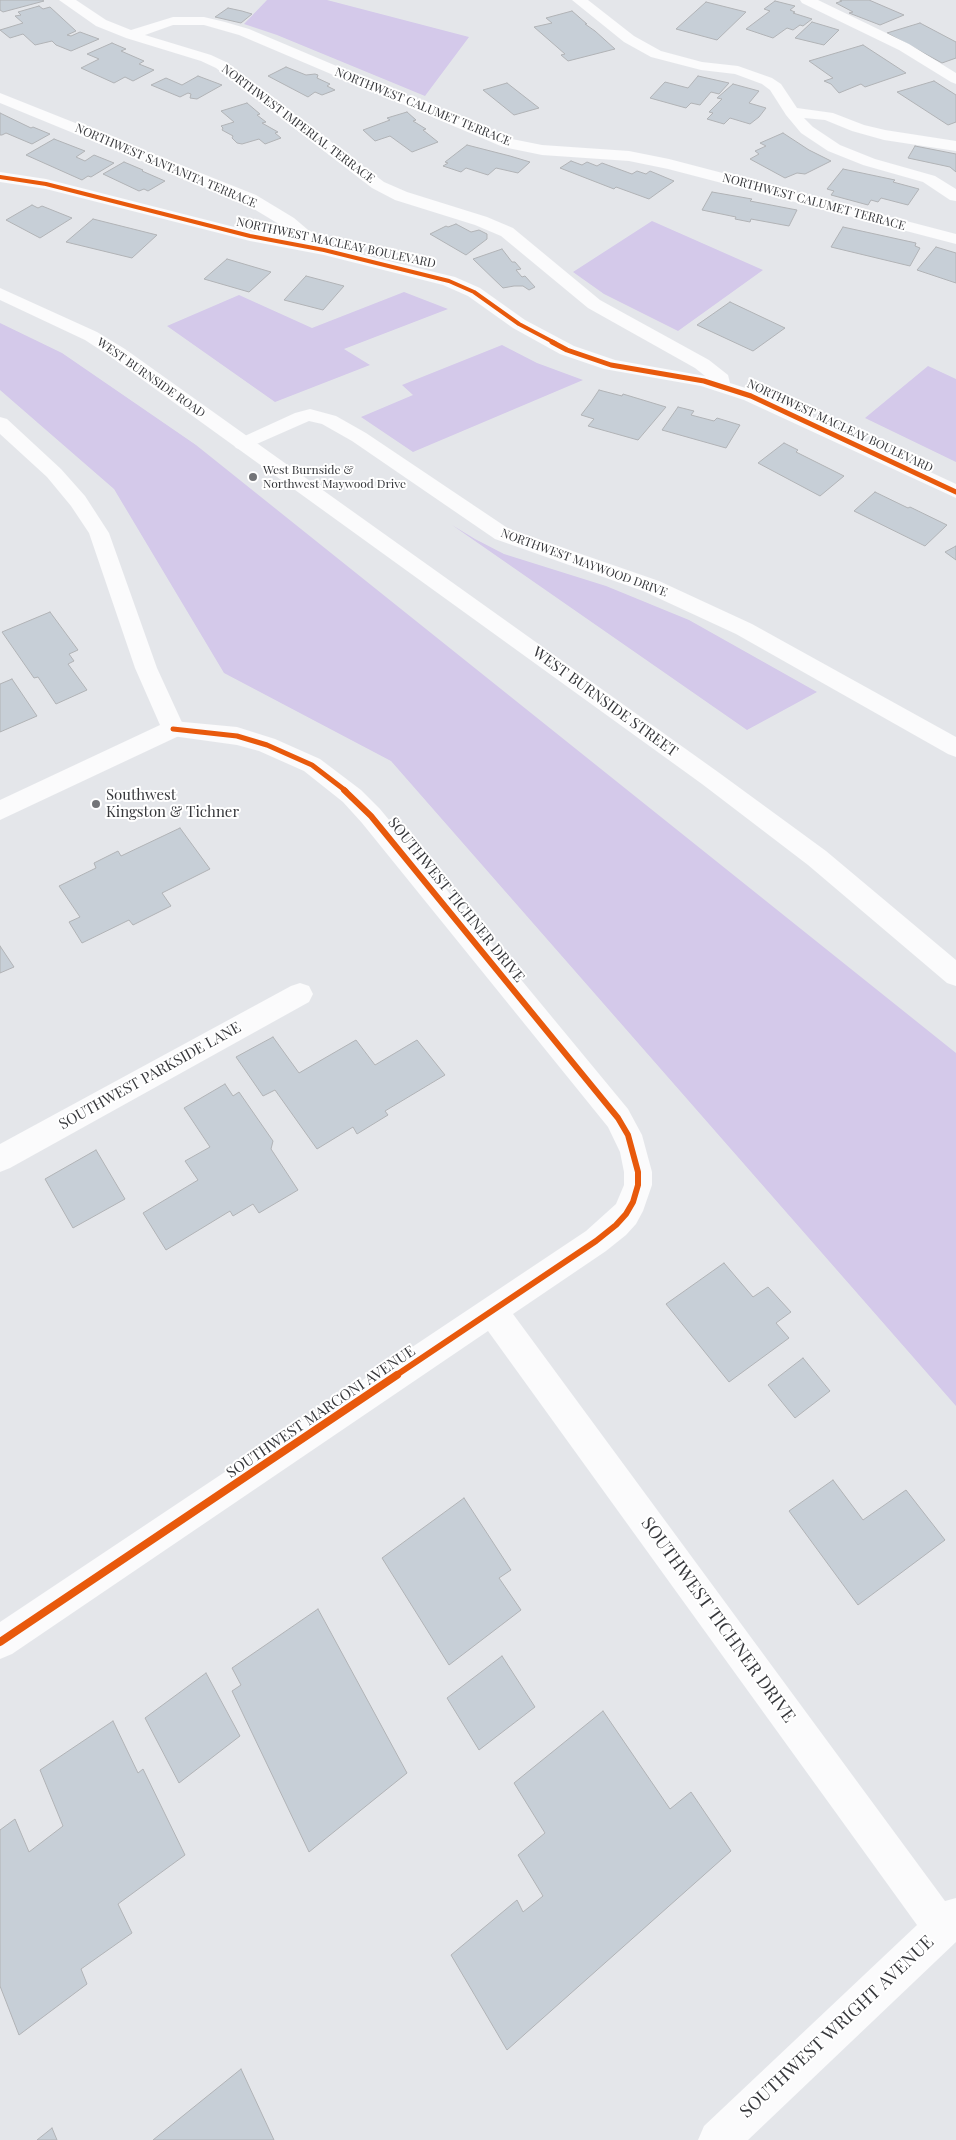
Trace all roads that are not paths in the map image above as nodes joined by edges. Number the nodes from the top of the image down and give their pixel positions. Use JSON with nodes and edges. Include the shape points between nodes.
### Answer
{"nodes":[{"id":1,"x":66,"y":0,"type":"edge"},
{"id":2,"x":579,"y":0,"type":"edge"},
{"id":3,"x":807,"y":0,"type":"edge"},
{"id":4,"x":131,"y":35,"type":"junction"},
{"id":5,"x":956,"y":79,"type":"edge"},
{"id":6,"x":0,"y":98,"type":"edge"},
{"id":7,"x":790,"y":112,"type":"junction"},
{"id":8,"x":956,"y":146,"type":"edge"},
{"id":9,"x":0,"y":177,"type":"edge"},
{"id":10,"x":956,"y":196,"type":"edge"},
{"id":11,"x":956,"y":239,"type":"edge"},
{"id":12,"x":324,"y":250,"type":"junction"},
{"id":13,"x":0,"y":293,"type":"edge"},
{"id":14,"x":721,"y":386,"type":"junction"},
{"id":15,"x":0,"y":423,"type":"edge"},
{"id":16,"x":243,"y":444,"type":"junction"},
{"id":17,"x":956,"y":492,"type":"edge"},
{"id":18,"x":173,"y":729,"type":"junction"},
{"id":19,"x":956,"y":748,"type":"edge"},
{"id":20,"x":0,"y":811,"type":"edge"},
{"id":21,"x":956,"y":975,"type":"edge"},
{"id":22,"x":300,"y":994,"type":"dead end"},
{"id":23,"x":0,"y":1159,"type":"edge"},
{"id":24,"x":638,"y":1185,"type":"joint"},
{"id":25,"x":493,"y":1312,"type":"junction"},
{"id":26,"x":0,"y":1642,"type":"edge"},
{"id":27,"x":949,"y":1921,"type":"edge"},
{"id":28,"x":718,"y":2140,"type":"edge"}],
"edges":[{"from":1,"to":4,"type":"street","name":"NORTHWEST IMPERIAL TERRACE","via":[[87,15]]},
{"from":2,"to":7,"type":"street","via":[[629,40],[656,54],[680,62],[738,70],[768,81],[776,87]]},
{"from":3,"to":5,"type":"street","via":[[904,47]]},
{"from":4,"to":11,"type":"street","name":"NORTHWEST CALUMET TERRACE","via":[[174,21],[220,25],[244,32],[502,142],[542,150],[629,156],[661,162]]},
{"from":4,"to":14,"type":"street","name":"NORTHWEST IMPERIAL TERRACE","via":[[220,65],[378,185],[507,232],[594,304],[702,364],[721,379]]},
{"from":6,"to":12,"type":"street","name":"NORTHWEST SANTANITA TERRACE","via":[[250,199],[288,222]]},
{"from":7,"to":8,"type":"street","via":[[828,116],[884,135]]},
{"from":7,"to":10,"type":"street","via":[[807,130],[834,148],[929,179]]},
{"from":9,"to":12,"type":"street","name":"NORTHWEST MACLEAY BOULEVARD","via":[[46,184],[250,236]]},
{"from":12,"to":14,"type":"street","name":"NORTHWEST MACLEAY BOULEVARD","via":[[428,274],[464,286],[519,324],[590,359]]},
{"from":13,"to":16,"type":"street","name":"WEST BURNSIDE ROAD","via":[[69,325],[118,353]]},
{"from":14,"to":17,"type":"street","name":"NORTHWEST MACLEAY BOULEVARD","via":[[784,411]]},
{"from":15,"to":18,"type":"street","via":[[54,472],[98,533],[146,668]]},
{"from":16,"to":19,"type":"street","name":"NORTHWEST MAYWOOD DRIVE","via":[[302,417],[310,415],[329,420],[502,534],[651,586],[727,621]]},
{"from":16,"to":21,"type":"street","name":"WEST BURNSIDE STREET","via":[[754,810]]},
{"from":18,"to":20,"type":"street"},
{"from":18,"to":24,"type":"street","name":"SOUTHWEST TICHNER DRIVE","via":[[237,736],[267,745],[312,765],[352,796],[618,1118],[634,1152]]},
{"from":22,"to":23,"type":"street","name":"SOUTHWEST PARKSIDE LANE"},
{"from":24,"to":25,"type":"street","name":"SOUTHWEST MARCONI AVENUE","via":[[633,1202],[616,1226]]},
{"from":25,"to":26,"type":"street","name":"SOUTHWEST MARCONI AVENUE"},
{"from":25,"to":27,"type":"street","name":"SOUTHWEST TICHNER DRIVE"},
{"from":27,"to":28,"type":"street","name":"SOUTHWEST WRIGHT AVENUE"}]}
